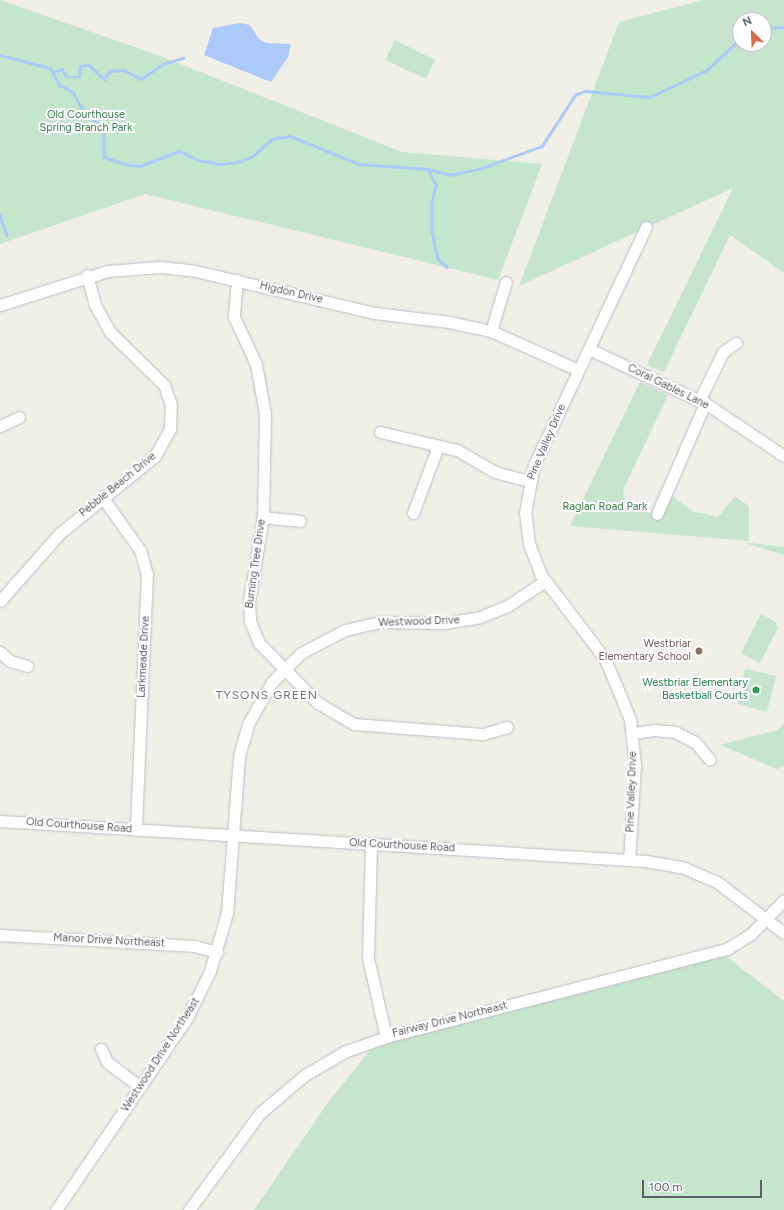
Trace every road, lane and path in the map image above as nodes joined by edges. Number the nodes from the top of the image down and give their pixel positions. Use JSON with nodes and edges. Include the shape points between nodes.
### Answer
{"nodes":[{"id":1,"x":646,"y":227,"type":"dead end"},
{"id":2,"x":87,"y":275,"type":"junction"},
{"id":3,"x":236,"y":280,"type":"junction"},
{"id":4,"x":506,"y":282,"type":"dead end"},
{"id":5,"x":0,"y":305,"type":"edge"},
{"id":6,"x":491,"y":331,"type":"junction"},
{"id":7,"x":736,"y":343,"type":"dead end"},
{"id":8,"x":589,"y":349,"type":"junction"},
{"id":9,"x":578,"y":370,"type":"junction"},
{"id":10,"x":702,"y":402,"type":"junction"},
{"id":11,"x":19,"y":417,"type":"dead end"},
{"id":12,"x":0,"y":426,"type":"edge"},
{"id":13,"x":380,"y":432,"type":"dead end"},
{"id":14,"x":438,"y":446,"type":"junction"},
{"id":15,"x":784,"y":456,"type":"edge"},
{"id":16,"x":529,"y":481,"type":"junction"},
{"id":17,"x":102,"y":498,"type":"junction"},
{"id":18,"x":413,"y":513,"type":"dead end"},
{"id":19,"x":658,"y":514,"type":"dead end"},
{"id":20,"x":263,"y":517,"type":"junction"},
{"id":21,"x":300,"y":521,"type":"dead end"},
{"id":22,"x":545,"y":581,"type":"junction"},
{"id":23,"x":0,"y":602,"type":"edge"},
{"id":24,"x":0,"y":652,"type":"edge"},
{"id":25,"x":26,"y":666,"type":"dead end"},
{"id":26,"x":284,"y":670,"type":"junction"},
{"id":27,"x":507,"y":727,"type":"dead end"},
{"id":28,"x":633,"y":733,"type":"junction"},
{"id":29,"x":710,"y":760,"type":"dead end"},
{"id":30,"x":0,"y":821,"type":"edge"},
{"id":31,"x":136,"y":830,"type":"junction"},
{"id":32,"x":234,"y":836,"type":"junction"},
{"id":33,"x":371,"y":844,"type":"junction"},
{"id":34,"x":629,"y":860,"type":"junction"},
{"id":35,"x":784,"y":900,"type":"edge"},
{"id":36,"x":766,"y":918,"type":"junction"},
{"id":37,"x":784,"y":933,"type":"edge"},
{"id":38,"x":0,"y":935,"type":"edge"},
{"id":39,"x":217,"y":952,"type":"junction"},
{"id":40,"x":386,"y":1037,"type":"junction"},
{"id":41,"x":101,"y":1049,"type":"dead end"},
{"id":42,"x":140,"y":1087,"type":"junction"},
{"id":43,"x":56,"y":1210,"type":"edge"},
{"id":44,"x":189,"y":1210,"type":"edge"}],
"edges":[{"from":1,"to":8,"type":"street","name":"Pine Valley Drive"},
{"from":2,"to":3,"type":"street","name":"Higdon Drive","via":[[160,267]]},
{"from":2,"to":5,"type":"street","name":"Higdon Drive"},
{"from":2,"to":17,"type":"street","name":"Pebble Beach Drive","via":[[101,319],[119,343],[164,385],[172,418],[162,448]]},
{"from":3,"to":6,"type":"street","name":"Higdon Drive","via":[[375,313],[450,322]]},
{"from":3,"to":20,"type":"street","name":"Burning Tree Drive","via":[[234,317],[256,364],[264,398]]},
{"from":4,"to":6,"type":"street"},
{"from":6,"to":9,"type":"street","name":"Higdon Drive"},
{"from":7,"to":10,"type":"street","via":[[723,352]]},
{"from":8,"to":9,"type":"street","name":"Pine Valley Drive"},
{"from":8,"to":10,"type":"street","name":"Coral Gables Lane"},
{"from":9,"to":16,"type":"street","name":"Pine Valley Drive"},
{"from":10,"to":15,"type":"street","name":"Coral Gables Lane"},
{"from":10,"to":19,"type":"street"},
{"from":11,"to":12,"type":"street"},
{"from":13,"to":14,"type":"street"},
{"from":14,"to":16,"type":"street","via":[[457,450],[506,476]]},
{"from":14,"to":18,"type":"street"},
{"from":16,"to":22,"type":"street","name":"Pine Valley Drive","via":[[526,529],[534,560]]},
{"from":17,"to":23,"type":"street","name":"Pebble Beach Drive","via":[[60,533]]},
{"from":17,"to":31,"type":"street","name":"Larkmeade Drive","via":[[133,537],[147,574]]},
{"from":20,"to":21,"type":"street"},
{"from":20,"to":26,"type":"street","name":"Burning Tree Drive","via":[[249,601],[250,621],[259,643]]},
{"from":22,"to":26,"type":"street","name":"Westwood Drive","via":[[509,605],[480,617],[444,623],[379,622],[345,630],[316,643]]},
{"from":22,"to":28,"type":"street","name":"Pine Valley Drive","via":[[608,664],[622,695]]},
{"from":24,"to":25,"type":"street","via":[[10,661]]},
{"from":26,"to":27,"type":"street","name":"Burning Tree Drive","via":[[329,713],[354,724],[483,734]]},
{"from":26,"to":32,"type":"street","name":"Westwood Drive","via":[[259,702],[243,740]]},
{"from":28,"to":29,"type":"street","via":[[654,730],[675,732],[695,742]]},
{"from":28,"to":34,"type":"street","name":"Pine Valley Drive","via":[[635,765]]},
{"from":30,"to":31,"type":"street","name":"Old Courthouse Road"},
{"from":31,"to":32,"type":"street","name":"Old Courthouse Road"},
{"from":32,"to":33,"type":"street","name":"Old Courthouse Road"},
{"from":32,"to":39,"type":"street","name":"Westwood Drive Northeast","via":[[227,913]]},
{"from":33,"to":34,"type":"street","name":"Old Courthouse Road"},
{"from":33,"to":40,"type":"street","via":[[368,958]]},
{"from":34,"to":36,"type":"street","name":"Old Courthouse Road","via":[[664,864],[706,877]]},
{"from":35,"to":36,"type":"street","name":"Fairway Drive Northeast"},
{"from":36,"to":37,"type":"street","name":"Old Courthouse Road"},
{"from":36,"to":40,"type":"street","name":"Fairway Drive Northeast","via":[[744,940],[718,951]]},
{"from":38,"to":39,"type":"street","name":"Manor Drive Northeast","via":[[195,946]]},
{"from":39,"to":42,"type":"street","name":"Westwood Drive Northeast","via":[[187,1018]]},
{"from":40,"to":44,"type":"street","name":"Fairway Drive Northeast","via":[[324,1062],[270,1103],[243,1133]]},
{"from":41,"to":42,"type":"street","via":[[107,1062]]},
{"from":42,"to":43,"type":"street","name":"Westwood Drive Northeast"}]}
